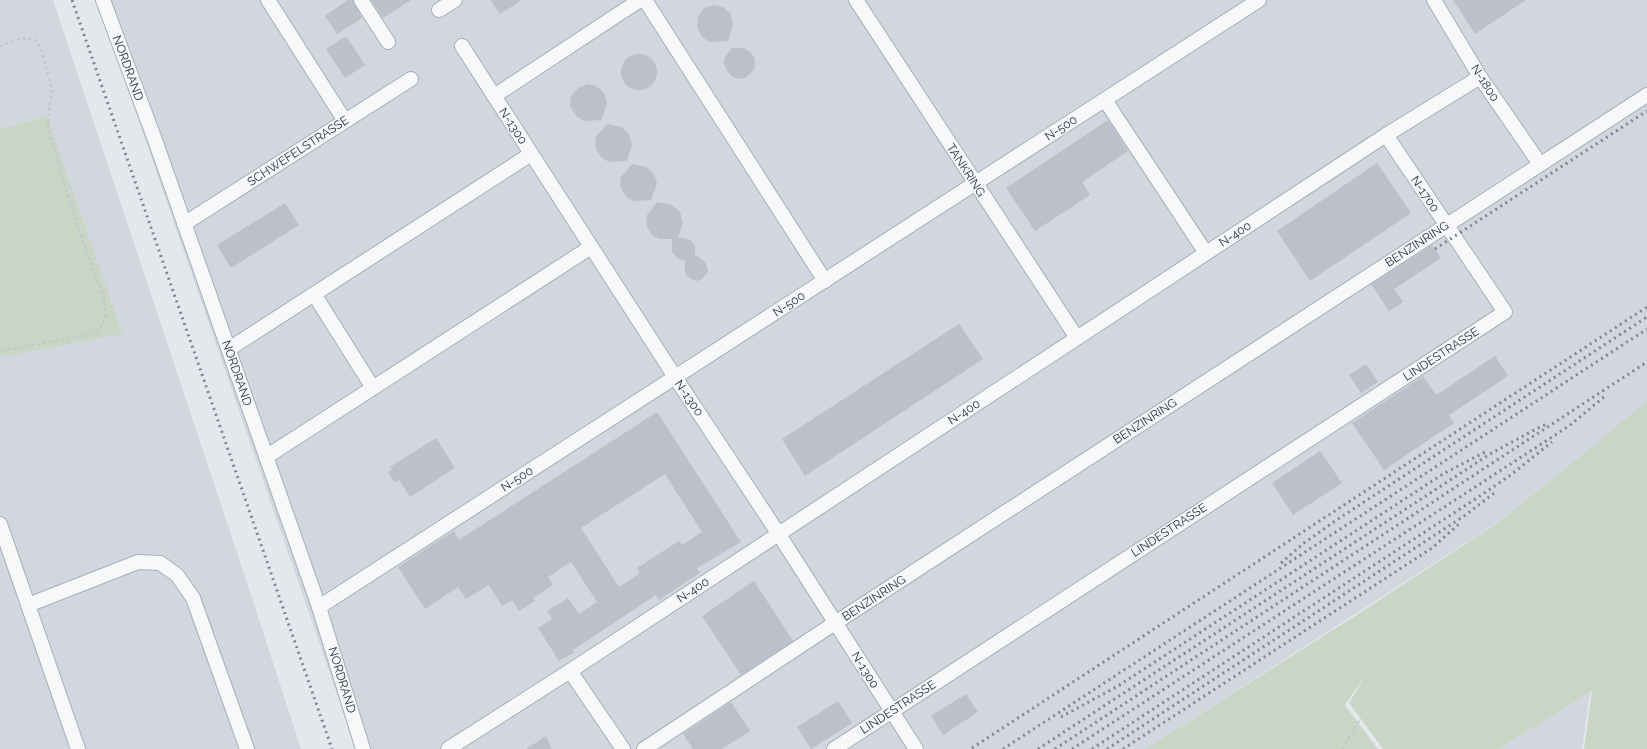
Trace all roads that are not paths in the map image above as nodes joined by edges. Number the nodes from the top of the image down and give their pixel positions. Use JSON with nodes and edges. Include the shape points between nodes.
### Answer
{"nodes":[{"id":1,"x":103,"y":0,"type":"edge"},
{"id":2,"x":268,"y":0,"type":"edge"},
{"id":3,"x":361,"y":0,"type":"edge"},
{"id":4,"x":455,"y":0,"type":"edge"},
{"id":5,"x":640,"y":0,"type":"edge"},
{"id":6,"x":645,"y":0,"type":"edge"},
{"id":7,"x":854,"y":0,"type":"edge"},
{"id":8,"x":1259,"y":0,"type":"edge"},
{"id":9,"x":1434,"y":0,"type":"edge"},
{"id":10,"x":439,"y":10,"type":"dead end"},
{"id":11,"x":388,"y":42,"type":"dead end"},
{"id":12,"x":462,"y":46,"type":"dead end"},
{"id":13,"x":1480,"y":77,"type":"junction"},
{"id":14,"x":411,"y":79,"type":"dead end"},
{"id":15,"x":1647,"y":95,"type":"edge"},
{"id":16,"x":494,"y":96,"type":"junction"},
{"id":17,"x":1105,"y":100,"type":"junction"},
{"id":18,"x":345,"y":121,"type":"junction"},
{"id":19,"x":1386,"y":135,"type":"junction"},
{"id":20,"x":531,"y":154,"type":"junction"},
{"id":21,"x":1540,"y":164,"type":"junction"},
{"id":22,"x":975,"y":183,"type":"junction"},
{"id":23,"x":184,"y":224,"type":"junction"},
{"id":24,"x":1446,"y":225,"type":"junction"},
{"id":25,"x":591,"y":247,"type":"junction"},
{"id":26,"x":1206,"y":253,"type":"junction"},
{"id":27,"x":825,"y":281,"type":"junction"},
{"id":28,"x":314,"y":294,"type":"junction"},
{"id":29,"x":1505,"y":312,"type":"joint"},
{"id":30,"x":1077,"y":338,"type":"junction"},
{"id":31,"x":228,"y":349,"type":"junction"},
{"id":32,"x":675,"y":377,"type":"junction"},
{"id":33,"x":373,"y":388,"type":"junction"},
{"id":34,"x":266,"y":456,"type":"junction"},
{"id":35,"x":0,"y":524,"type":"edge"},
{"id":36,"x":778,"y":533,"type":"junction"},
{"id":37,"x":28,"y":605,"type":"junction"},
{"id":38,"x":319,"y":607,"type":"junction"},
{"id":39,"x":835,"y":623,"type":"junction"},
{"id":40,"x":570,"y":671,"type":"junction"},
{"id":41,"x":891,"y":712,"type":"junction"},
{"id":42,"x":78,"y":749,"type":"edge"},
{"id":43,"x":248,"y":749,"type":"edge"},
{"id":44,"x":364,"y":749,"type":"edge"},
{"id":45,"x":448,"y":749,"type":"edge"},
{"id":46,"x":622,"y":749,"type":"edge"},
{"id":47,"x":644,"y":749,"type":"edge"},
{"id":48,"x":834,"y":749,"type":"edge"},
{"id":49,"x":916,"y":749,"type":"edge"}],
"edges":[{"from":1,"to":23,"type":"lane","name":"NORDRAND"},
{"from":2,"to":18,"type":"lane"},
{"from":3,"to":11,"type":"lane"},
{"from":4,"to":10,"type":"lane"},
{"from":5,"to":16,"type":"lane"},
{"from":6,"to":27,"type":"lane"},
{"from":7,"to":22,"type":"lane","name":"TANKRING"},
{"from":8,"to":17,"type":"lane","name":"N-500"},
{"from":9,"to":13,"type":"lane","name":"N-1800"},
{"from":12,"to":16,"type":"lane","name":"N-1300"},
{"from":13,"to":19,"type":"lane","name":"N-400"},
{"from":13,"to":21,"type":"lane","name":"N-1800"},
{"from":14,"to":18,"type":"lane","name":"SCHWEFELSTRASSE"},
{"from":15,"to":21,"type":"lane","name":"BENZINRING"},
{"from":16,"to":20,"type":"lane","name":"N-1300"},
{"from":17,"to":22,"type":"lane","name":"N-500"},
{"from":17,"to":26,"type":"lane"},
{"from":18,"to":23,"type":"lane","name":"SCHWEFELSTRASSE"},
{"from":19,"to":24,"type":"lane","name":"N-1700"},
{"from":19,"to":26,"type":"lane","name":"N-400"},
{"from":20,"to":25,"type":"lane","name":"N-1300"},
{"from":20,"to":28,"type":"lane"},
{"from":21,"to":24,"type":"lane","name":"BENZINRING"},
{"from":22,"to":27,"type":"lane","name":"N-500"},
{"from":22,"to":30,"type":"lane","name":"TANKRING"},
{"from":23,"to":31,"type":"lane","name":"NORDRAND"},
{"from":24,"to":29,"type":"lane","name":"N-1700"},
{"from":24,"to":39,"type":"lane","name":"BENZINRING"},
{"from":25,"to":32,"type":"lane","name":"N-1300"},
{"from":25,"to":33,"type":"lane"},
{"from":26,"to":30,"type":"lane","name":"N-400"},
{"from":27,"to":32,"type":"lane","name":"N-500"},
{"from":28,"to":31,"type":"lane"},
{"from":28,"to":33,"type":"lane"},
{"from":29,"to":41,"type":"lane","name":"LINDESTRASSE"},
{"from":30,"to":36,"type":"lane","name":"N-400"},
{"from":31,"to":34,"type":"lane","name":"NORDRAND"},
{"from":32,"to":36,"type":"lane","name":"N-1300"},
{"from":32,"to":38,"type":"lane","name":"N-500"},
{"from":33,"to":34,"type":"lane"},
{"from":34,"to":38,"type":"lane","name":"NORDRAND"},
{"from":35,"to":37,"type":"lane"},
{"from":36,"to":39,"type":"lane","name":"N-1300"},
{"from":36,"to":40,"type":"lane","name":"N-400"},
{"from":37,"to":42,"type":"lane"},
{"from":37,"to":43,"type":"lane","via":[[138,562],[160,563],[177,575],[193,598]]},
{"from":38,"to":44,"type":"lane","name":"NORDRAND"},
{"from":39,"to":41,"type":"lane","name":"N-1300"},
{"from":39,"to":47,"type":"lane","name":"BENZINRING"},
{"from":40,"to":45,"type":"lane","name":"N-400"},
{"from":40,"to":46,"type":"lane"},
{"from":41,"to":48,"type":"lane","name":"LINDESTRASSE"},
{"from":41,"to":49,"type":"lane","name":"N-1300"}]}
